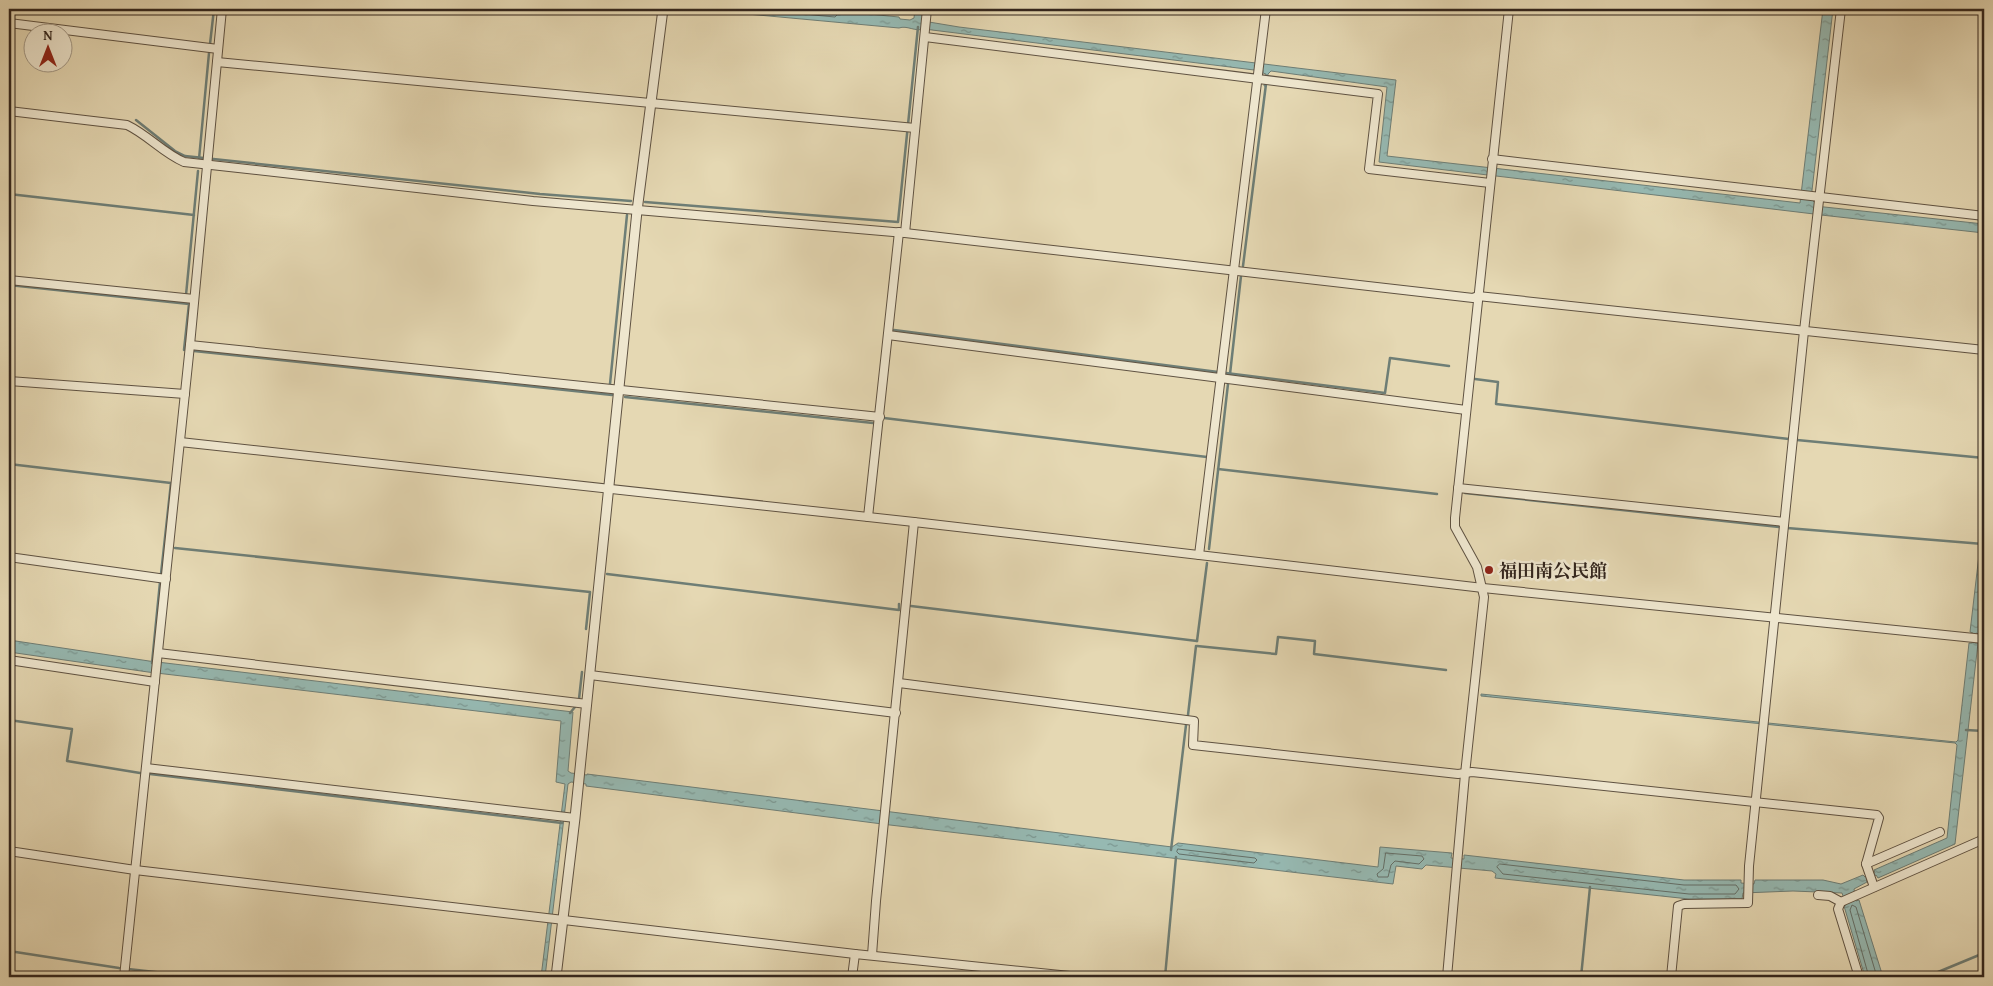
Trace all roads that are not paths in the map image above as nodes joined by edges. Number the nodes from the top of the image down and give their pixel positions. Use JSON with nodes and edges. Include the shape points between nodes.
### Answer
{"nodes":[{"id":1,"x":222,"y":9,"type":"edge"},
{"id":2,"x":663,"y":9,"type":"edge"},
{"id":3,"x":904,"y":9,"type":"edge"},
{"id":4,"x":908,"y":9,"type":"edge"},
{"id":5,"x":928,"y":9,"type":"edge"},
{"id":6,"x":1266,"y":9,"type":"edge"},
{"id":7,"x":1509,"y":9,"type":"edge"},
{"id":8,"x":1840,"y":9,"type":"edge"},
{"id":9,"x":9,"y":23,"type":"edge"},
{"id":10,"x":925,"y":35,"type":"junction"},
{"id":11,"x":218,"y":49,"type":"junction"},
{"id":12,"x":217,"y":62,"type":"junction"},
{"id":13,"x":1262,"y":77,"type":"junction"},
{"id":14,"x":651,"y":104,"type":"junction"},
{"id":15,"x":9,"y":111,"type":"edge"},
{"id":16,"x":911,"y":128,"type":"junction"},
{"id":17,"x":207,"y":160,"type":"junction"},
{"id":18,"x":1492,"y":163,"type":"junction"},
{"id":19,"x":1490,"y":180,"type":"junction"},
{"id":20,"x":1817,"y":202,"type":"junction"},
{"id":21,"x":637,"y":211,"type":"junction"},
{"id":22,"x":1984,"y":216,"type":"edge"},
{"id":23,"x":902,"y":233,"type":"junction"},
{"id":24,"x":1234,"y":270,"type":"junction"},
{"id":25,"x":9,"y":280,"type":"edge"},
{"id":26,"x":1478,"y":296,"type":"junction"},
{"id":27,"x":194,"y":299,"type":"junction"},
{"id":28,"x":1804,"y":331,"type":"junction"},
{"id":29,"x":888,"y":334,"type":"junction"},
{"id":30,"x":190,"y":346,"type":"junction"},
{"id":31,"x":1984,"y":350,"type":"edge"},
{"id":32,"x":1221,"y":378,"type":"junction"},
{"id":33,"x":9,"y":380,"type":"edge"},
{"id":34,"x":619,"y":390,"type":"junction"},
{"id":35,"x":185,"y":394,"type":"junction"},
{"id":36,"x":1466,"y":410,"type":"junction"},
{"id":37,"x":880,"y":417,"type":"junction"},
{"id":38,"x":180,"y":442,"type":"junction"},
{"id":39,"x":1458,"y":488,"type":"junction"},
{"id":40,"x":609,"y":489,"type":"junction"},
{"id":41,"x":868,"y":517,"type":"junction"},
{"id":42,"x":914,"y":522,"type":"junction"},
{"id":43,"x":1784,"y":522,"type":"junction"},
{"id":44,"x":1199,"y":555,"type":"junction"},
{"id":45,"x":9,"y":557,"type":"edge"},
{"id":46,"x":166,"y":579,"type":"junction"},
{"id":47,"x":1483,"y":588,"type":"junction"},
{"id":48,"x":1774,"y":618,"type":"junction"},
{"id":49,"x":1978,"y":639,"type":"edge"},
{"id":50,"x":158,"y":656,"type":"junction"},
{"id":51,"x":9,"y":660,"type":"edge"},
{"id":52,"x":590,"y":675,"type":"junction"},
{"id":53,"x":156,"y":678,"type":"junction"},
{"id":54,"x":898,"y":683,"type":"junction"},
{"id":55,"x":587,"y":704,"type":"junction"},
{"id":56,"x":896,"y":712,"type":"junction"},
{"id":57,"x":146,"y":768,"type":"junction"},
{"id":58,"x":1465,"y":774,"type":"junction"},
{"id":59,"x":1755,"y":803,"type":"junction"},
{"id":60,"x":567,"y":817,"type":"junction"},
{"id":61,"x":1940,"y":832,"type":"dead end"},
{"id":62,"x":1984,"y":839,"type":"edge"},
{"id":63,"x":9,"y":851,"type":"edge"},
{"id":64,"x":1867,"y":868,"type":"junction"},
{"id":65,"x":135,"y":870,"type":"junction"},
{"id":66,"x":1873,"y":884,"type":"junction"},
{"id":67,"x":1818,"y":895,"type":"dead end"},
{"id":68,"x":1842,"y":902,"type":"junction"},
{"id":69,"x":555,"y":919,"type":"junction"},
{"id":70,"x":855,"y":954,"type":"junction"},
{"id":71,"x":872,"y":955,"type":"junction"},
{"id":72,"x":124,"y":975,"type":"edge"},
{"id":73,"x":556,"y":977,"type":"edge"},
{"id":74,"x":852,"y":977,"type":"edge"},
{"id":75,"x":1080,"y":977,"type":"edge"},
{"id":76,"x":1446,"y":977,"type":"edge"},
{"id":77,"x":1671,"y":977,"type":"edge"},
{"id":78,"x":1859,"y":977,"type":"edge"}],
"edges":[{"from":1,"to":11,"type":"street"},
{"from":2,"to":14,"type":"street"},
{"from":3,"to":4,"type":"street"},
{"from":5,"to":10,"type":"street"},
{"from":6,"to":13,"type":"street","via":[[1259,60]]},
{"from":7,"to":18,"type":"street"},
{"from":8,"to":20,"type":"street"},
{"from":9,"to":11,"type":"street"},
{"from":10,"to":13,"type":"street"},
{"from":10,"to":16,"type":"street"},
{"from":11,"to":12,"type":"street"},
{"from":12,"to":14,"type":"street"},
{"from":12,"to":17,"type":"street"},
{"from":13,"to":19,"type":"street","via":[[1378,94],[1369,169]]},
{"from":13,"to":24,"type":"street"},
{"from":14,"to":16,"type":"street"},
{"from":14,"to":21,"type":"street"},
{"from":15,"to":17,"type":"street","via":[[127,125],[184,162]]},
{"from":16,"to":23,"type":"street"},
{"from":17,"to":21,"type":"street"},
{"from":17,"to":27,"type":"street"},
{"from":18,"to":19,"type":"street"},
{"from":18,"to":20,"type":"street","via":[[1799,195]]},
{"from":19,"to":26,"type":"street"},
{"from":20,"to":22,"type":"street"},
{"from":20,"to":28,"type":"street"},
{"from":21,"to":23,"type":"street"},
{"from":21,"to":34,"type":"street"},
{"from":23,"to":24,"type":"street"},
{"from":23,"to":29,"type":"street"},
{"from":24,"to":26,"type":"street","via":[[1473,298]]},
{"from":24,"to":32,"type":"street"},
{"from":25,"to":27,"type":"street"},
{"from":26,"to":28,"type":"street"},
{"from":26,"to":36,"type":"street"},
{"from":27,"to":30,"type":"street"},
{"from":28,"to":31,"type":"street"},
{"from":28,"to":43,"type":"street"},
{"from":29,"to":32,"type":"street"},
{"from":29,"to":37,"type":"street"},
{"from":30,"to":34,"type":"street"},
{"from":30,"to":35,"type":"street"},
{"from":32,"to":36,"type":"street"},
{"from":32,"to":44,"type":"street"},
{"from":33,"to":35,"type":"street"},
{"from":34,"to":37,"type":"street"},
{"from":34,"to":40,"type":"street"},
{"from":35,"to":38,"type":"street"},
{"from":36,"to":39,"type":"street"},
{"from":37,"to":41,"type":"street"},
{"from":38,"to":40,"type":"street"},
{"from":38,"to":46,"type":"street"},
{"from":39,"to":43,"type":"street"},
{"from":39,"to":47,"type":"street","via":[[1455,527],[1477,567]]},
{"from":40,"to":41,"type":"street"},
{"from":40,"to":52,"type":"street"},
{"from":41,"to":42,"type":"street"},
{"from":42,"to":44,"type":"street"},
{"from":42,"to":54,"type":"street"},
{"from":43,"to":48,"type":"street"},
{"from":44,"to":47,"type":"street"},
{"from":45,"to":46,"type":"street"},
{"from":46,"to":50,"type":"street"},
{"from":47,"to":48,"type":"street"},
{"from":47,"to":58,"type":"street","via":[[1483,618]]},
{"from":48,"to":49,"type":"street"},
{"from":48,"to":59,"type":"street"},
{"from":50,"to":53,"type":"street"},
{"from":50,"to":55,"type":"street"},
{"from":51,"to":53,"type":"street"},
{"from":52,"to":55,"type":"street"},
{"from":52,"to":56,"type":"street"},
{"from":53,"to":57,"type":"street"},
{"from":54,"to":56,"type":"street"},
{"from":54,"to":58,"type":"street","via":[[1194,720],[1193,745]]},
{"from":55,"to":60,"type":"street","via":[[579,784]]},
{"from":56,"to":71,"type":"street"},
{"from":57,"to":60,"type":"street"},
{"from":57,"to":65,"type":"street"},
{"from":58,"to":59,"type":"street","via":[[1472,772]]},
{"from":58,"to":76,"type":"street"},
{"from":59,"to":64,"type":"street","via":[[1878,815]]},
{"from":59,"to":77,"type":"street","via":[[1748,903],[1678,906]]},
{"from":60,"to":69,"type":"street"},
{"from":61,"to":64,"type":"street"},
{"from":62,"to":66,"type":"street"},
{"from":63,"to":65,"type":"street"},
{"from":64,"to":66,"type":"street"},
{"from":65,"to":69,"type":"street"},
{"from":65,"to":72,"type":"street"},
{"from":66,"to":68,"type":"street"},
{"from":67,"to":68,"type":"street"},
{"from":68,"to":78,"type":"street","via":[[1838,909]]},
{"from":69,"to":70,"type":"street"},
{"from":69,"to":73,"type":"street"},
{"from":70,"to":71,"type":"street"},
{"from":70,"to":74,"type":"street"},
{"from":71,"to":75,"type":"street"}]}
